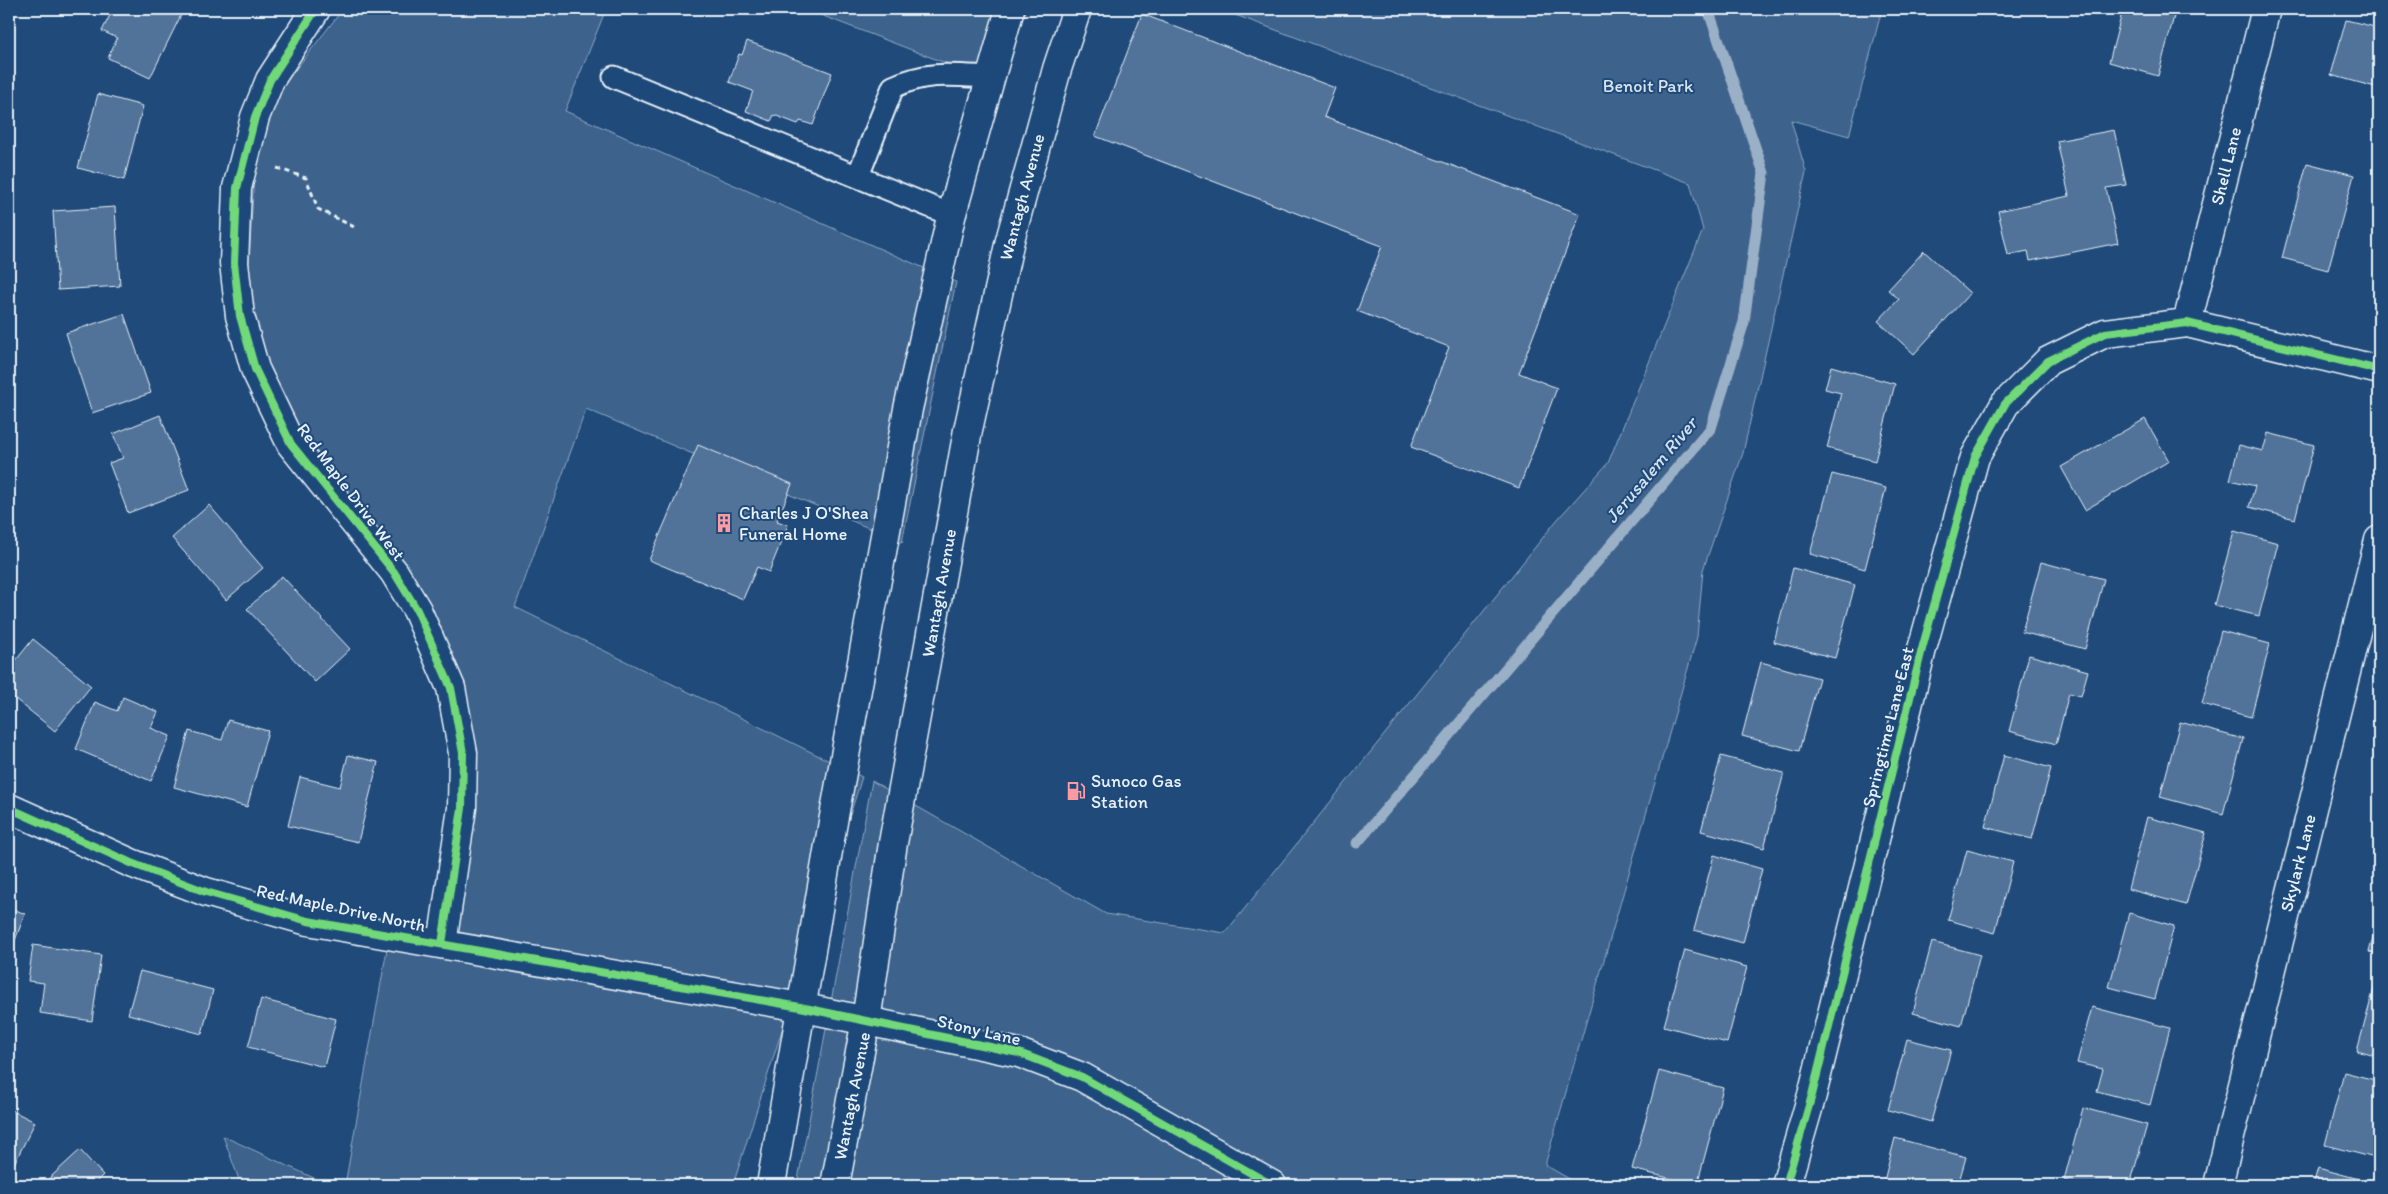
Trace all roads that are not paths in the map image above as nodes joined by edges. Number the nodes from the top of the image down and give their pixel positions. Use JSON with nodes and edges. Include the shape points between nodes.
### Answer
{"nodes":[{"id":1,"x":316,"y":9,"type":"edge"},
{"id":2,"x":1010,"y":9,"type":"edge"},
{"id":3,"x":1077,"y":9,"type":"edge"},
{"id":4,"x":2266,"y":9,"type":"edge"},
{"id":5,"x":614,"y":76,"type":"dead end"},
{"id":6,"x":989,"y":77,"type":"junction"},
{"id":7,"x":858,"y":176,"type":"junction"},
{"id":8,"x":951,"y":215,"type":"junction"},
{"id":9,"x":2187,"y":323,"type":"junction"},
{"id":10,"x":2379,"y":370,"type":"edge"},
{"id":11,"x":2379,"y":540,"type":"edge"},
{"id":12,"x":9,"y":808,"type":"edge"},
{"id":13,"x":442,"y":944,"type":"junction"},
{"id":14,"x":800,"y":1007,"type":"junction"},
{"id":15,"x":866,"y":1020,"type":"junction"},
{"id":16,"x":771,"y":1185,"type":"edge"},
{"id":17,"x":834,"y":1185,"type":"edge"},
{"id":18,"x":1272,"y":1185,"type":"edge"},
{"id":19,"x":1786,"y":1185,"type":"edge"},
{"id":20,"x":2218,"y":1185,"type":"edge"}],
"edges":[{"from":1,"to":13,"type":"street","name":"Red Maple Drive West","via":[[270,80],[255,117],[237,188],[234,263],[240,316],[255,369],[291,444],[394,572],[418,610],[451,688],[463,753],[462,808]]},
{"from":2,"to":6,"type":"street"},
{"from":3,"to":15,"type":"street","name":"Wantagh Avenue","via":[[1010,240],[968,430],[893,843]]},
{"from":4,"to":9,"type":"street","name":"Shell Lane"},
{"from":5,"to":7,"type":"lane"},
{"from":6,"to":7,"type":"lane","via":[[938,74],[912,78],[893,87]]},
{"from":6,"to":8,"type":"street"},
{"from":7,"to":8,"type":"lane"},
{"from":8,"to":14,"type":"street","via":[[908,409]]},
{"from":9,"to":10,"type":"street"},
{"from":9,"to":19,"type":"street","name":"Springtime Lane East","via":[[2105,333],[2048,360],[2005,404],[1975,458],[1922,650],[1812,1095]]},
{"from":11,"to":20,"type":"street","name":"Skylark Lane"},
{"from":12,"to":13,"type":"street","name":"Red Maple Drive North","via":[[131,863],[206,892],[308,920]]},
{"from":13,"to":14,"type":"street","name":"Red Maple Drive North"},
{"from":14,"to":15,"type":"street","name":"Stony Lane"},
{"from":14,"to":16,"type":"street"},
{"from":15,"to":17,"type":"street","name":"Wantagh Avenue"},
{"from":15,"to":18,"type":"street","name":"Stony Lane","via":[[1019,1053],[1082,1077]]}]}
